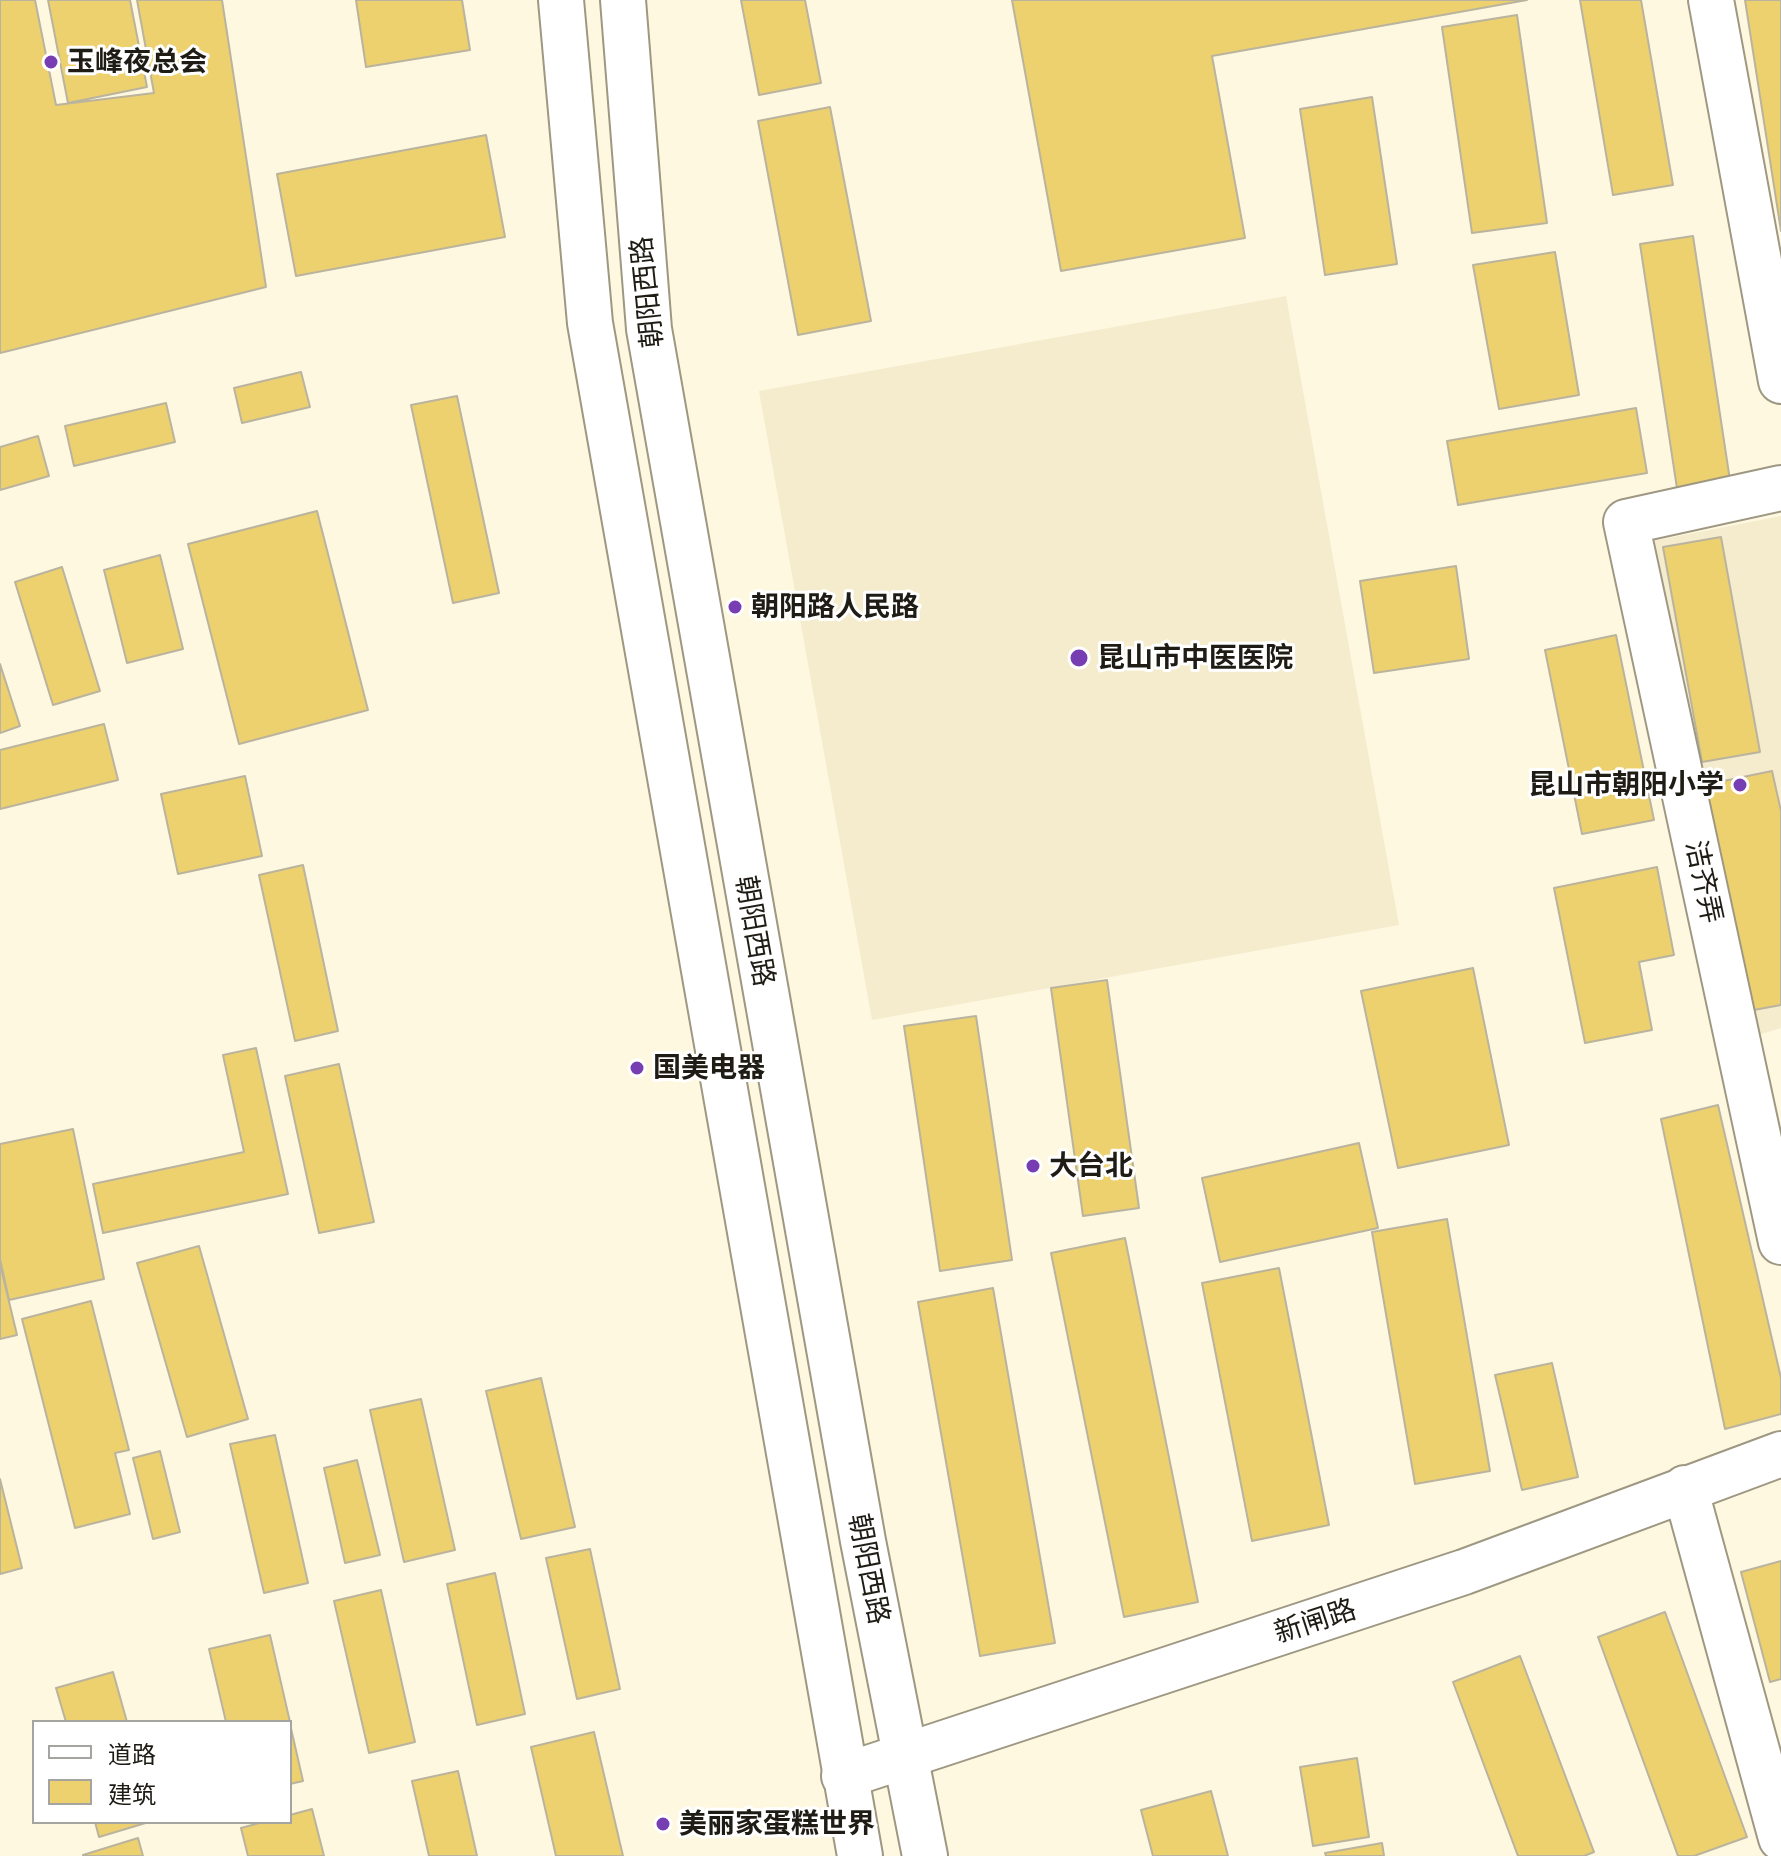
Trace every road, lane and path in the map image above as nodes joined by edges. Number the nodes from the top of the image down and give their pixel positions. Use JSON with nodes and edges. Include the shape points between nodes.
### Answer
{"nodes":[{"id":1,"x":561,"y":0,"type":"edge"},
{"id":2,"x":623,"y":0,"type":"edge"},
{"id":3,"x":1711,"y":0,"type":"edge"},
{"id":4,"x":1781,"y":381,"type":"edge"},
{"id":5,"x":1781,"y":488,"type":"edge"},
{"id":6,"x":1781,"y":1242,"type":"edge"},
{"id":7,"x":1781,"y":1454,"type":"edge"},
{"id":8,"x":1685,"y":1488,"type":"junction"},
{"id":9,"x":905,"y":1758,"type":"junction"},
{"id":10,"x":844,"y":1776,"type":"junction"},
{"id":11,"x":1781,"y":1838,"type":"edge"},
{"id":12,"x":860,"y":1856,"type":"edge"},
{"id":13,"x":925,"y":1856,"type":"edge"}],
"edges":[{"from":1,"to":10,"type":"main road","name":"朝阳西路","via":[[590,323]]},
{"from":2,"to":9,"type":"main road","name":"朝阳西路","via":[[649,329]]},
{"from":3,"to":4,"type":"main road"},
{"from":5,"to":6,"type":"main road","name":"洁齐弄","via":[[1626,522]]},
{"from":7,"to":8,"type":"main road","name":"新闸路"},
{"from":8,"to":9,"type":"main road","name":"新闸路","via":[[1464,1572]]},
{"from":8,"to":11,"type":"main road"},
{"from":9,"to":10,"type":"main road","name":"新闸路"},
{"from":9,"to":13,"type":"main road","name":"朝阳西路"},
{"from":10,"to":12,"type":"main road","name":"朝阳西路"}]}
